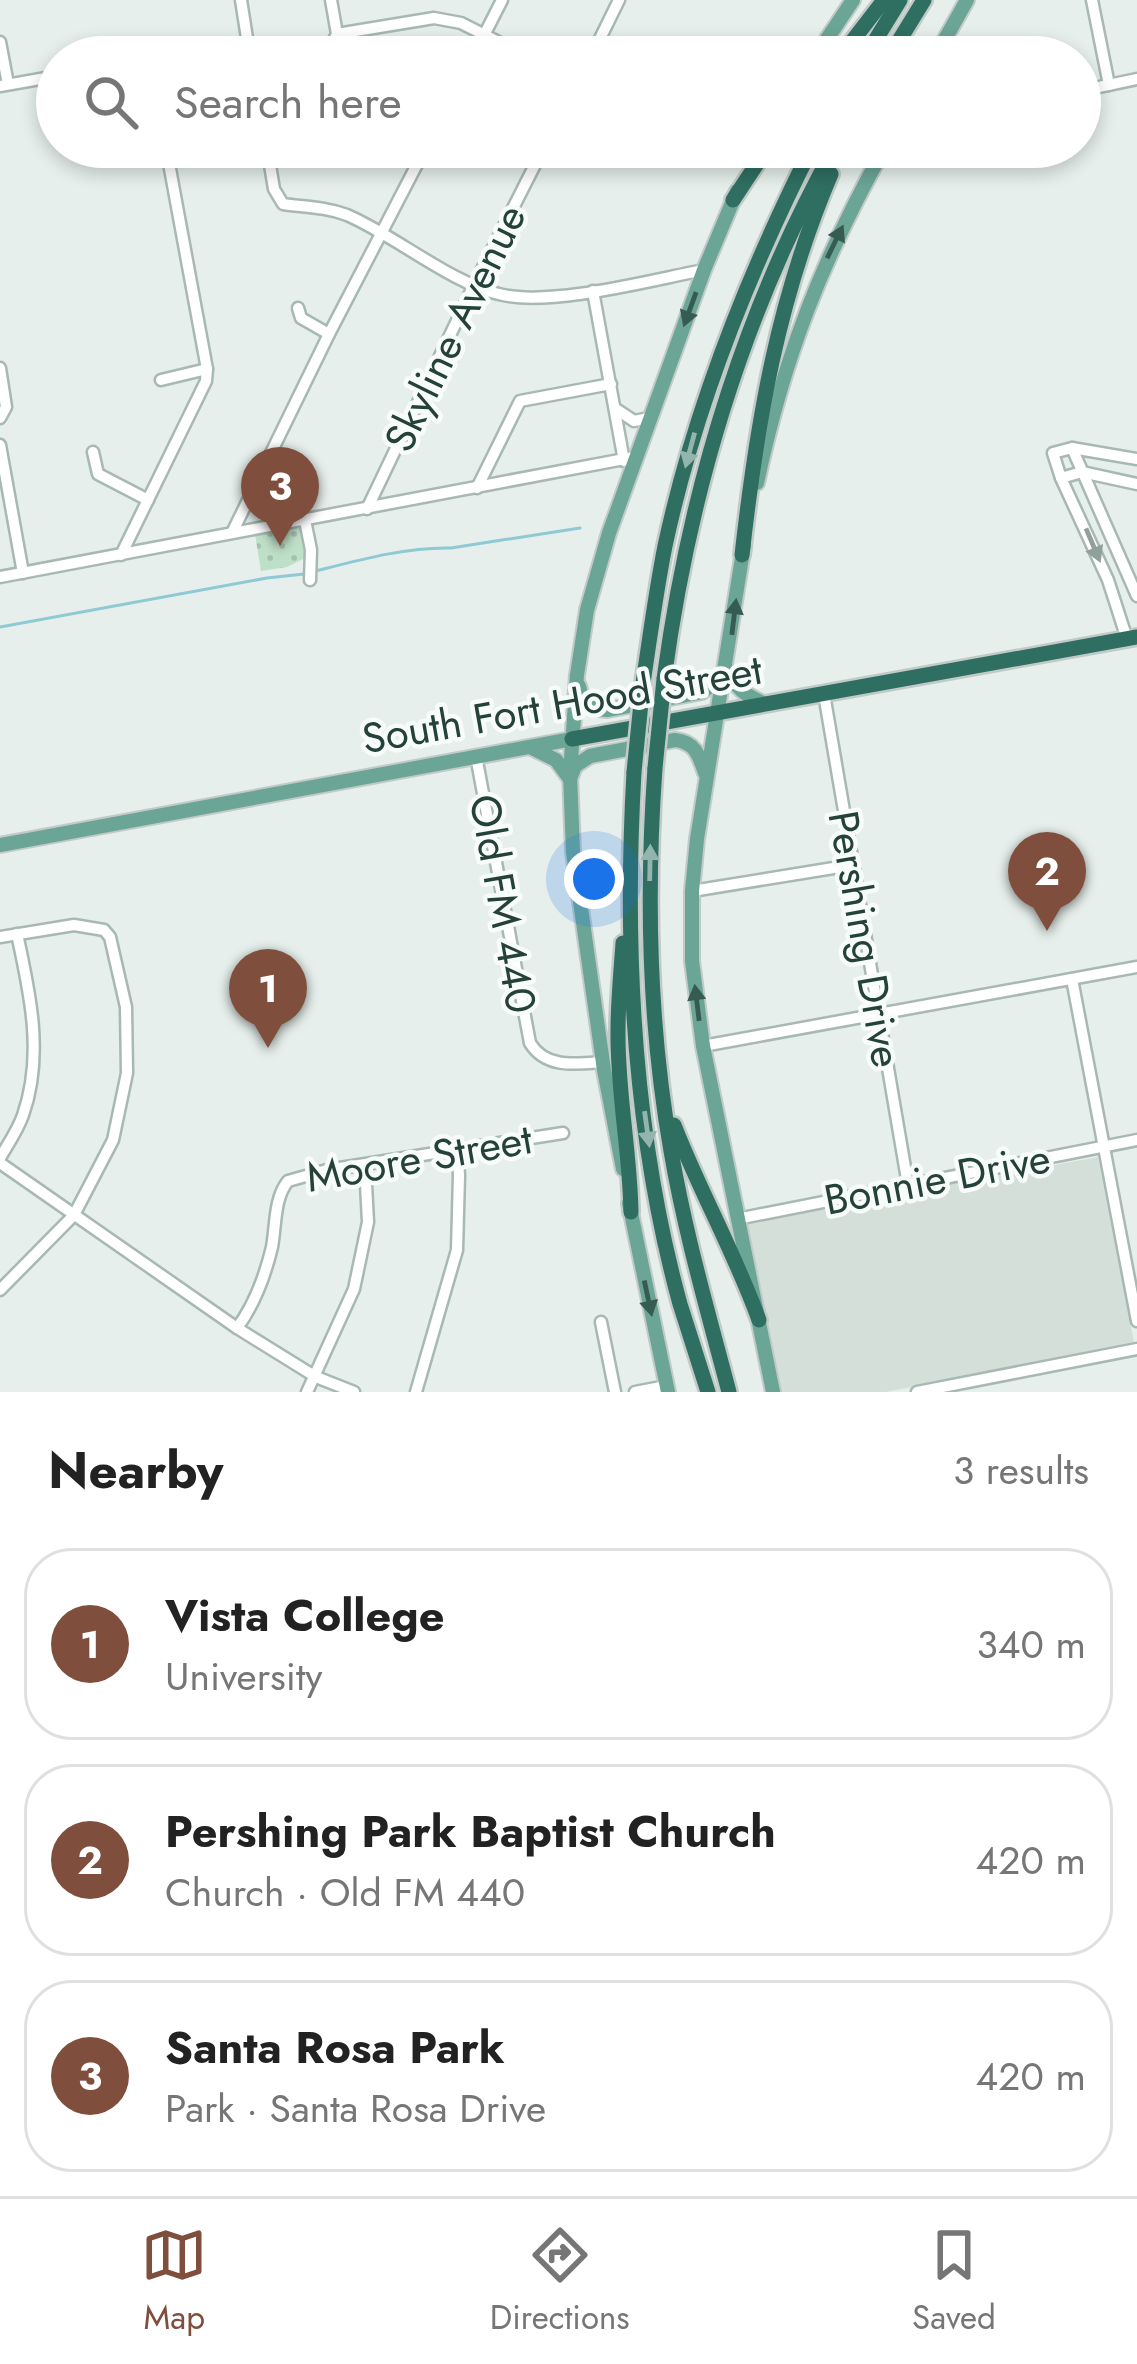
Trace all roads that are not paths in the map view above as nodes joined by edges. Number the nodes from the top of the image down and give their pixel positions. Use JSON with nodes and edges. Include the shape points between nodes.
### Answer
{"nodes":[{"id":1,"x":241,"y":0,"type":"edge"},
{"id":2,"x":331,"y":0,"type":"edge"},
{"id":3,"x":502,"y":0,"type":"edge"},
{"id":4,"x":620,"y":0,"type":"edge"},
{"id":5,"x":853,"y":0,"type":"edge"},
{"id":6,"x":884,"y":0,"type":"edge"},
{"id":7,"x":900,"y":0,"type":"edge"},
{"id":8,"x":924,"y":0,"type":"edge"},
{"id":9,"x":967,"y":0,"type":"edge"},
{"id":10,"x":1092,"y":0,"type":"edge"},
{"id":11,"x":337,"y":34,"type":"joint"},
{"id":12,"x":484,"y":35,"type":"joint"},
{"id":13,"x":247,"y":36,"type":"edge"},
{"id":14,"x":601,"y":36,"type":"edge"},
{"id":15,"x":829,"y":36,"type":"edge"},
{"id":16,"x":856,"y":36,"type":"edge"},
{"id":17,"x":878,"y":36,"type":"edge"},
{"id":18,"x":902,"y":36,"type":"edge"},
{"id":19,"x":947,"y":36,"type":"edge"},
{"id":20,"x":1099,"y":36,"type":"edge"},
{"id":21,"x":0,"y":42,"type":"edge"},
{"id":22,"x":1101,"y":45,"type":"edge"},
{"id":23,"x":1137,"y":79,"type":"edge"},
{"id":24,"x":36,"y":80,"type":"edge"},
{"id":25,"x":4,"y":85,"type":"edge"},
{"id":26,"x":1109,"y":85,"type":"junction"},
{"id":27,"x":1101,"y":87,"type":"edge"},
{"id":28,"x":170,"y":168,"type":"edge"},
{"id":29,"x":270,"y":168,"type":"edge"},
{"id":30,"x":415,"y":168,"type":"edge"},
{"id":31,"x":533,"y":168,"type":"edge"},
{"id":32,"x":752,"y":168,"type":"edge"},
{"id":33,"x":802,"y":168,"type":"edge"},
{"id":34,"x":827,"y":168,"type":"edge"},
{"id":35,"x":830,"y":168,"type":"edge"},
{"id":36,"x":874,"y":168,"type":"edge"},
{"id":37,"x":733,"y":200,"type":"joint"},
{"id":38,"x":382,"y":233,"type":"junction"},
{"id":39,"x":704,"y":270,"type":"junction"},
{"id":40,"x":473,"y":285,"type":"junction"},
{"id":41,"x":593,"y":291,"type":"junction"},
{"id":42,"x":298,"y":308,"type":"dead end"},
{"id":43,"x":329,"y":334,"type":"junction"},
{"id":44,"x":0,"y":368,"type":"edge"},
{"id":45,"x":207,"y":369,"type":"junction"},
{"id":46,"x":161,"y":380,"type":"dead end"},
{"id":47,"x":610,"y":384,"type":"junction"},
{"id":48,"x":615,"y":407,"type":"junction"},
{"id":49,"x":0,"y":415,"type":"edge"},
{"id":50,"x":649,"y":418,"type":"junction"},
{"id":51,"x":0,"y":445,"type":"edge"},
{"id":52,"x":1072,"y":448,"type":"junction"},
{"id":53,"x":93,"y":452,"type":"dead end"},
{"id":54,"x":630,"y":459,"type":"junction"},
{"id":55,"x":1137,"y":459,"type":"edge"},
{"id":56,"x":603,"y":464,"type":"junction"},
{"id":57,"x":1082,"y":472,"type":"junction"},
{"id":58,"x":1061,"y":478,"type":"junction"},
{"id":59,"x":626,"y":484,"type":"junction"},
{"id":60,"x":1137,"y":484,"type":"edge"},
{"id":61,"x":477,"y":488,"type":"junction"},
{"id":62,"x":148,"y":500,"type":"junction"},
{"id":63,"x":367,"y":509,"type":"junction"},
{"id":64,"x":305,"y":520,"type":"junction"},
{"id":65,"x":232,"y":533,"type":"junction"},
{"id":66,"x":121,"y":555,"type":"junction"},
{"id":67,"x":742,"y":555,"type":"junction"},
{"id":68,"x":23,"y":573,"type":"junction"},
{"id":69,"x":0,"y":577,"type":"edge"},
{"id":70,"x":310,"y":580,"type":"dead end"},
{"id":71,"x":1137,"y":596,"type":"edge"},
{"id":72,"x":1132,"y":638,"type":"edge"},
{"id":73,"x":726,"y":668,"type":"junction"},
{"id":74,"x":577,"y":675,"type":"junction"},
{"id":75,"x":824,"y":694,"type":"junction"},
{"id":76,"x":765,"y":704,"type":"junction"},
{"id":77,"x":718,"y":713,"type":"junction"},
{"id":78,"x":572,"y":739,"type":"junction"},
{"id":79,"x":530,"y":747,"type":"junction"},
{"id":80,"x":476,"y":756,"type":"junction"},
{"id":81,"x":706,"y":778,"type":"junction"},
{"id":82,"x":570,"y":779,"type":"junction"},
{"id":83,"x":0,"y":844,"type":"edge"},
{"id":84,"x":630,"y":844,"type":"junction"},
{"id":85,"x":852,"y":865,"type":"junction"},
{"id":86,"x":692,"y":890,"type":"junction"},
{"id":87,"x":17,"y":934,"type":"junction"},
{"id":88,"x":0,"y":937,"type":"edge"},
{"id":89,"x":1137,"y":967,"type":"edge"},
{"id":90,"x":1072,"y":979,"type":"junction"},
{"id":91,"x":879,"y":1015,"type":"junction"},
{"id":92,"x":703,"y":1046,"type":"junction"},
{"id":93,"x":603,"y":1062,"type":"junction"},
{"id":94,"x":663,"y":1096,"type":"junction"},
{"id":95,"x":563,"y":1133,"type":"dead end"},
{"id":96,"x":1137,"y":1140,"type":"edge"},
{"id":97,"x":1104,"y":1146,"type":"junction"},
{"id":98,"x":457,"y":1148,"type":"junction"},
{"id":99,"x":0,"y":1160,"type":"edge"},
{"id":100,"x":364,"y":1165,"type":"junction"},
{"id":101,"x":908,"y":1185,"type":"junction"},
{"id":102,"x":631,"y":1212,"type":"junction"},
{"id":103,"x":74,"y":1215,"type":"junction"},
{"id":104,"x":737,"y":1219,"type":"junction"},
{"id":105,"x":1130,"y":1245,"type":"edge"},
{"id":106,"x":0,"y":1290,"type":"edge"},
{"id":107,"x":759,"y":1320,"type":"junction"},
{"id":108,"x":1137,"y":1321,"type":"edge"},
{"id":109,"x":601,"y":1322,"type":"dead end"},
{"id":110,"x":237,"y":1328,"type":"junction"},
{"id":111,"x":1137,"y":1349,"type":"edge"},
{"id":112,"x":316,"y":1377,"type":"junction"},
{"id":113,"x":667,"y":1389,"type":"edge"},
{"id":114,"x":307,"y":1392,"type":"edge"},
{"id":115,"x":354,"y":1392,"type":"edge"},
{"id":116,"x":416,"y":1392,"type":"edge"},
{"id":117,"x":615,"y":1392,"type":"edge"},
{"id":118,"x":634,"y":1392,"type":"edge"},
{"id":119,"x":708,"y":1392,"type":"edge"},
{"id":120,"x":729,"y":1392,"type":"edge"},
{"id":121,"x":773,"y":1392,"type":"edge"},
{"id":122,"x":917,"y":1392,"type":"edge"}],
"edges":[{"from":1,"to":13,"type":"street"},
{"from":2,"to":11,"type":"street"},
{"from":3,"to":12,"type":"street"},
{"from":4,"to":14,"type":"street"},
{"from":5,"to":15,"type":"main road"},
{"from":6,"to":16,"type":"highway"},
{"from":7,"to":17,"type":"highway"},
{"from":8,"to":18,"type":"highway"},
{"from":9,"to":19,"type":"main road"},
{"from":10,"to":20,"type":"street"},
{"from":11,"to":12,"type":"street","via":[[434,18]]},
{"from":21,"to":25,"type":"street"},
{"from":22,"to":26,"type":"street"},
{"from":23,"to":26,"type":"street"},
{"from":24,"to":25,"type":"street"},
{"from":26,"to":27,"type":"street"},
{"from":28,"to":45,"type":"street"},
{"from":29,"to":38,"type":"street","via":[[284,204],[345,214]]},
{"from":30,"to":38,"type":"street"},
{"from":31,"to":40,"type":"street","name":"Skyline Avenue"},
{"from":32,"to":37,"type":"highway"},
{"from":33,"to":84,"type":"highway","one_way":true,"bridge":true,"via":[[746,286],[665,545]]},
{"from":94,"to":34,"type":"highway","one_way":true,"bridge":true,"via":[[650,885],[655,768],[683,556],[729,388],[769,283]]},
{"from":35,"to":67,"type":"highway","via":[[780,321]]},
{"from":67,"to":36,"type":"main road","one_way":true,"via":[[799,327]]},
{"from":37,"to":39,"type":"main road"},
{"from":38,"to":40,"type":"street"},
{"from":38,"to":43,"type":"street"},
{"from":39,"to":41,"type":"street"},
{"from":39,"to":50,"type":"main road","one_way":true},
{"from":40,"to":41,"type":"street","via":[[528,298]]},
{"from":40,"to":63,"type":"street","name":"Skyline Avenue"},
{"from":41,"to":47,"type":"street"},
{"from":42,"to":43,"type":"street"},
{"from":43,"to":65,"type":"street"},
{"from":44,"to":49,"type":"street"},
{"from":45,"to":46,"type":"street"},
{"from":45,"to":62,"type":"street"},
{"from":47,"to":48,"type":"street"},
{"from":47,"to":61,"type":"street","via":[[520,401]]},
{"from":48,"to":50,"type":"street","via":[[634,422]]},
{"from":48,"to":54,"type":"street"},
{"from":50,"to":54,"type":"main road"},
{"from":51,"to":68,"type":"street"},
{"from":52,"to":55,"type":"street"},
{"from":52,"to":57,"type":"street"},
{"from":52,"to":58,"type":"street","via":[[1053,453]]},
{"from":53,"to":62,"type":"street","via":[[98,474]]},
{"from":54,"to":56,"type":"street"},
{"from":54,"to":59,"type":"main road"},
{"from":56,"to":59,"type":"street"},
{"from":56,"to":61,"type":"street"},
{"from":57,"to":58,"type":"street"},
{"from":57,"to":60,"type":"street"},
{"from":57,"to":71,"type":"street"},
{"from":58,"to":72,"type":"street","one_way":true},
{"from":59,"to":74,"type":"main road","via":[[586,610]]},
{"from":61,"to":63,"type":"street"},
{"from":62,"to":66,"type":"street"},
{"from":63,"to":64,"type":"street"},
{"from":64,"to":65,"type":"street"},
{"from":64,"to":70,"type":"street"},
{"from":65,"to":66,"type":"street"},
{"from":66,"to":68,"type":"street"},
{"from":73,"to":67,"type":"main road","one_way":true},
{"from":68,"to":69,"type":"street"},
{"from":72,"to":75,"type":"highway","name":"South Fort Hood Street"},
{"from":73,"to":74,"type":"main road","via":[[702,692],[607,710],[587,705]]},
{"from":73,"to":76,"type":"main road","via":[[745,695]]},
{"from":73,"to":77,"type":"main road"},
{"from":74,"to":78,"type":"main road"},
{"from":75,"to":76,"type":"highway","name":"South Fort Hood Street"},
{"from":75,"to":85,"type":"street","name":"Pershing Drive"},
{"from":76,"to":77,"type":"highway","name":"South Fort Hood Street"},
{"from":77,"to":78,"type":"highway","name":"South Fort Hood Street"},
{"from":77,"to":81,"type":"main road"},
{"from":78,"to":79,"type":"main road","name":"South Fort Hood Street"},
{"from":78,"to":82,"type":"main road"},
{"from":79,"to":80,"type":"main road","name":"South Fort Hood Street"},
{"from":79,"to":82,"type":"main road","via":[[556,760]]},
{"from":80,"to":83,"type":"main road","name":"South Fort Hood Street"},
{"from":80,"to":93,"type":"street","name":"Old FM 440","via":[[530,1043],[554,1062]]},
{"from":81,"to":82,"type":"main road","via":[[694,747],[675,740],[590,756]]},
{"from":81,"to":86,"type":"main road"},
{"from":82,"to":93,"type":"main road"},
{"from":84,"to":102,"type":"highway","via":[[617,1029]]},
{"from":84,"to":119,"type":"highway","one_way":true,"via":[[650,1153],[680,1303]]},
{"from":85,"to":86,"type":"street"},
{"from":85,"to":91,"type":"street","name":"Pershing Drive"},
{"from":92,"to":86,"type":"main road","one_way":true},
{"from":87,"to":88,"type":"street"},
{"from":87,"to":99,"type":"street","via":[[35,1032],[31,1090]]},
{"from":87,"to":103,"type":"street","via":[[74,925],[104,930],[125,1007],[127,1073],[116,1126]]},
{"from":89,"to":90,"type":"street"},
{"from":90,"to":91,"type":"street"},
{"from":90,"to":97,"type":"street"},
{"from":91,"to":92,"type":"street"},
{"from":91,"to":101,"type":"street","name":"Pershing Drive"},
{"from":92,"to":104,"type":"main road"},
{"from":93,"to":102,"type":"main road"},
{"from":94,"to":107,"type":"highway"},
{"from":94,"to":120,"type":"highway","via":[[692,1254]]},
{"from":95,"to":98,"type":"street","name":"Moore Street"},
{"from":96,"to":97,"type":"street","name":"Bonnie Drive"},
{"from":97,"to":101,"type":"street","name":"Bonnie Drive"},
{"from":97,"to":105,"type":"street"},
{"from":98,"to":100,"type":"street","name":"Moore Street"},
{"from":98,"to":116,"type":"street","via":[[457,1250]]},
{"from":99,"to":103,"type":"street"},
{"from":100,"to":110,"type":"street","name":"Moore Street","via":[[299,1176],[282,1188],[266,1271]]},
{"from":100,"to":112,"type":"street","via":[[368,1222],[354,1289]]},
{"from":101,"to":104,"type":"street","name":"Bonnie Drive"},
{"from":102,"to":113,"type":"main road","one_way":true},
{"from":103,"to":106,"type":"street"},
{"from":103,"to":110,"type":"street"},
{"from":104,"to":107,"type":"main road"},
{"from":105,"to":108,"type":"street"},
{"from":107,"to":121,"type":"main road"},
{"from":109,"to":117,"type":"street"},
{"from":110,"to":112,"type":"street"},
{"from":111,"to":122,"type":"street"},
{"from":112,"to":114,"type":"street"},
{"from":112,"to":115,"type":"street"},
{"from":113,"to":118,"type":"street"}]}
